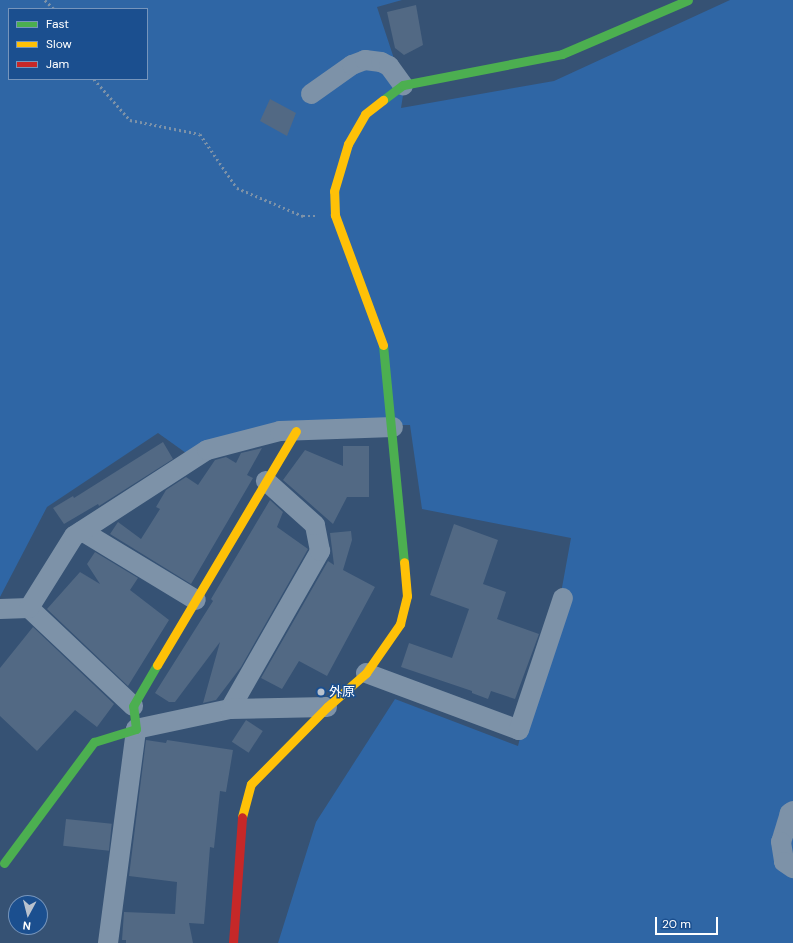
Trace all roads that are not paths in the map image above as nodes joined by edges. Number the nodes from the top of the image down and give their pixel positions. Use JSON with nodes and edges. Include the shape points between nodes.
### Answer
{"nodes":[{"id":1,"x":688,"y":0,"type":"edge"},
{"id":2,"x":403,"y":85,"type":"junction"},
{"id":3,"x":311,"y":94,"type":"dead end"},
{"id":4,"x":393,"y":427,"type":"junction"},
{"id":5,"x":296,"y":431,"type":"junction"},
{"id":6,"x":266,"y":481,"type":"junction"},
{"id":7,"x":82,"y":530,"type":"junction"},
{"id":8,"x":563,"y":598,"type":"dead end"},
{"id":9,"x":196,"y":600,"type":"junction"},
{"id":10,"x":29,"y":608,"type":"junction"},
{"id":11,"x":0,"y":609,"type":"edge"},
{"id":12,"x":366,"y":673,"type":"junction"},
{"id":13,"x":133,"y":706,"type":"junction"},
{"id":14,"x":327,"y":706,"type":"junction"},
{"id":15,"x":230,"y":709,"type":"junction"},
{"id":16,"x":136,"y":729,"type":"junction"},
{"id":17,"x":793,"y":811,"type":"edge"},
{"id":18,"x":4,"y":863,"type":"dead end"},
{"id":19,"x":793,"y":868,"type":"edge"},
{"id":20,"x":108,"y":943,"type":"edge"},
{"id":21,"x":233,"y":943,"type":"edge"}],
"edges":[{"from":1,"to":2,"type":"street","via":[[562,54]]},
{"from":2,"to":3,"type":"street","via":[[389,66],[365,60],[352,65]]},
{"from":2,"to":4,"type":"street","via":[[365,114],[348,144],[334,191],[335,215],[371,308],[385,353]]},
{"from":4,"to":5,"type":"street"},
{"from":4,"to":12,"type":"street","via":[[407,596],[400,624]]},
{"from":5,"to":6,"type":"street"},
{"from":5,"to":7,"type":"street","via":[[280,431],[207,450]]},
{"from":6,"to":9,"type":"street"},
{"from":6,"to":15,"type":"street","via":[[315,525],[320,551]]},
{"from":7,"to":9,"type":"street"},
{"from":7,"to":10,"type":"street","via":[[74,536]]},
{"from":8,"to":12,"type":"street","via":[[519,730]]},
{"from":9,"to":13,"type":"street"},
{"from":10,"to":11,"type":"street"},
{"from":10,"to":13,"type":"street"},
{"from":12,"to":14,"type":"street"},
{"from":13,"to":16,"type":"street"},
{"from":14,"to":15,"type":"street"},
{"from":14,"to":21,"type":"street","via":[[250,784],[242,810]]},
{"from":15,"to":16,"type":"street"},
{"from":16,"to":18,"type":"street","via":[[94,742]]},
{"from":16,"to":20,"type":"street"},
{"from":17,"to":19,"type":"street","via":[[790,813],[781,842],[784,862]]}]}
